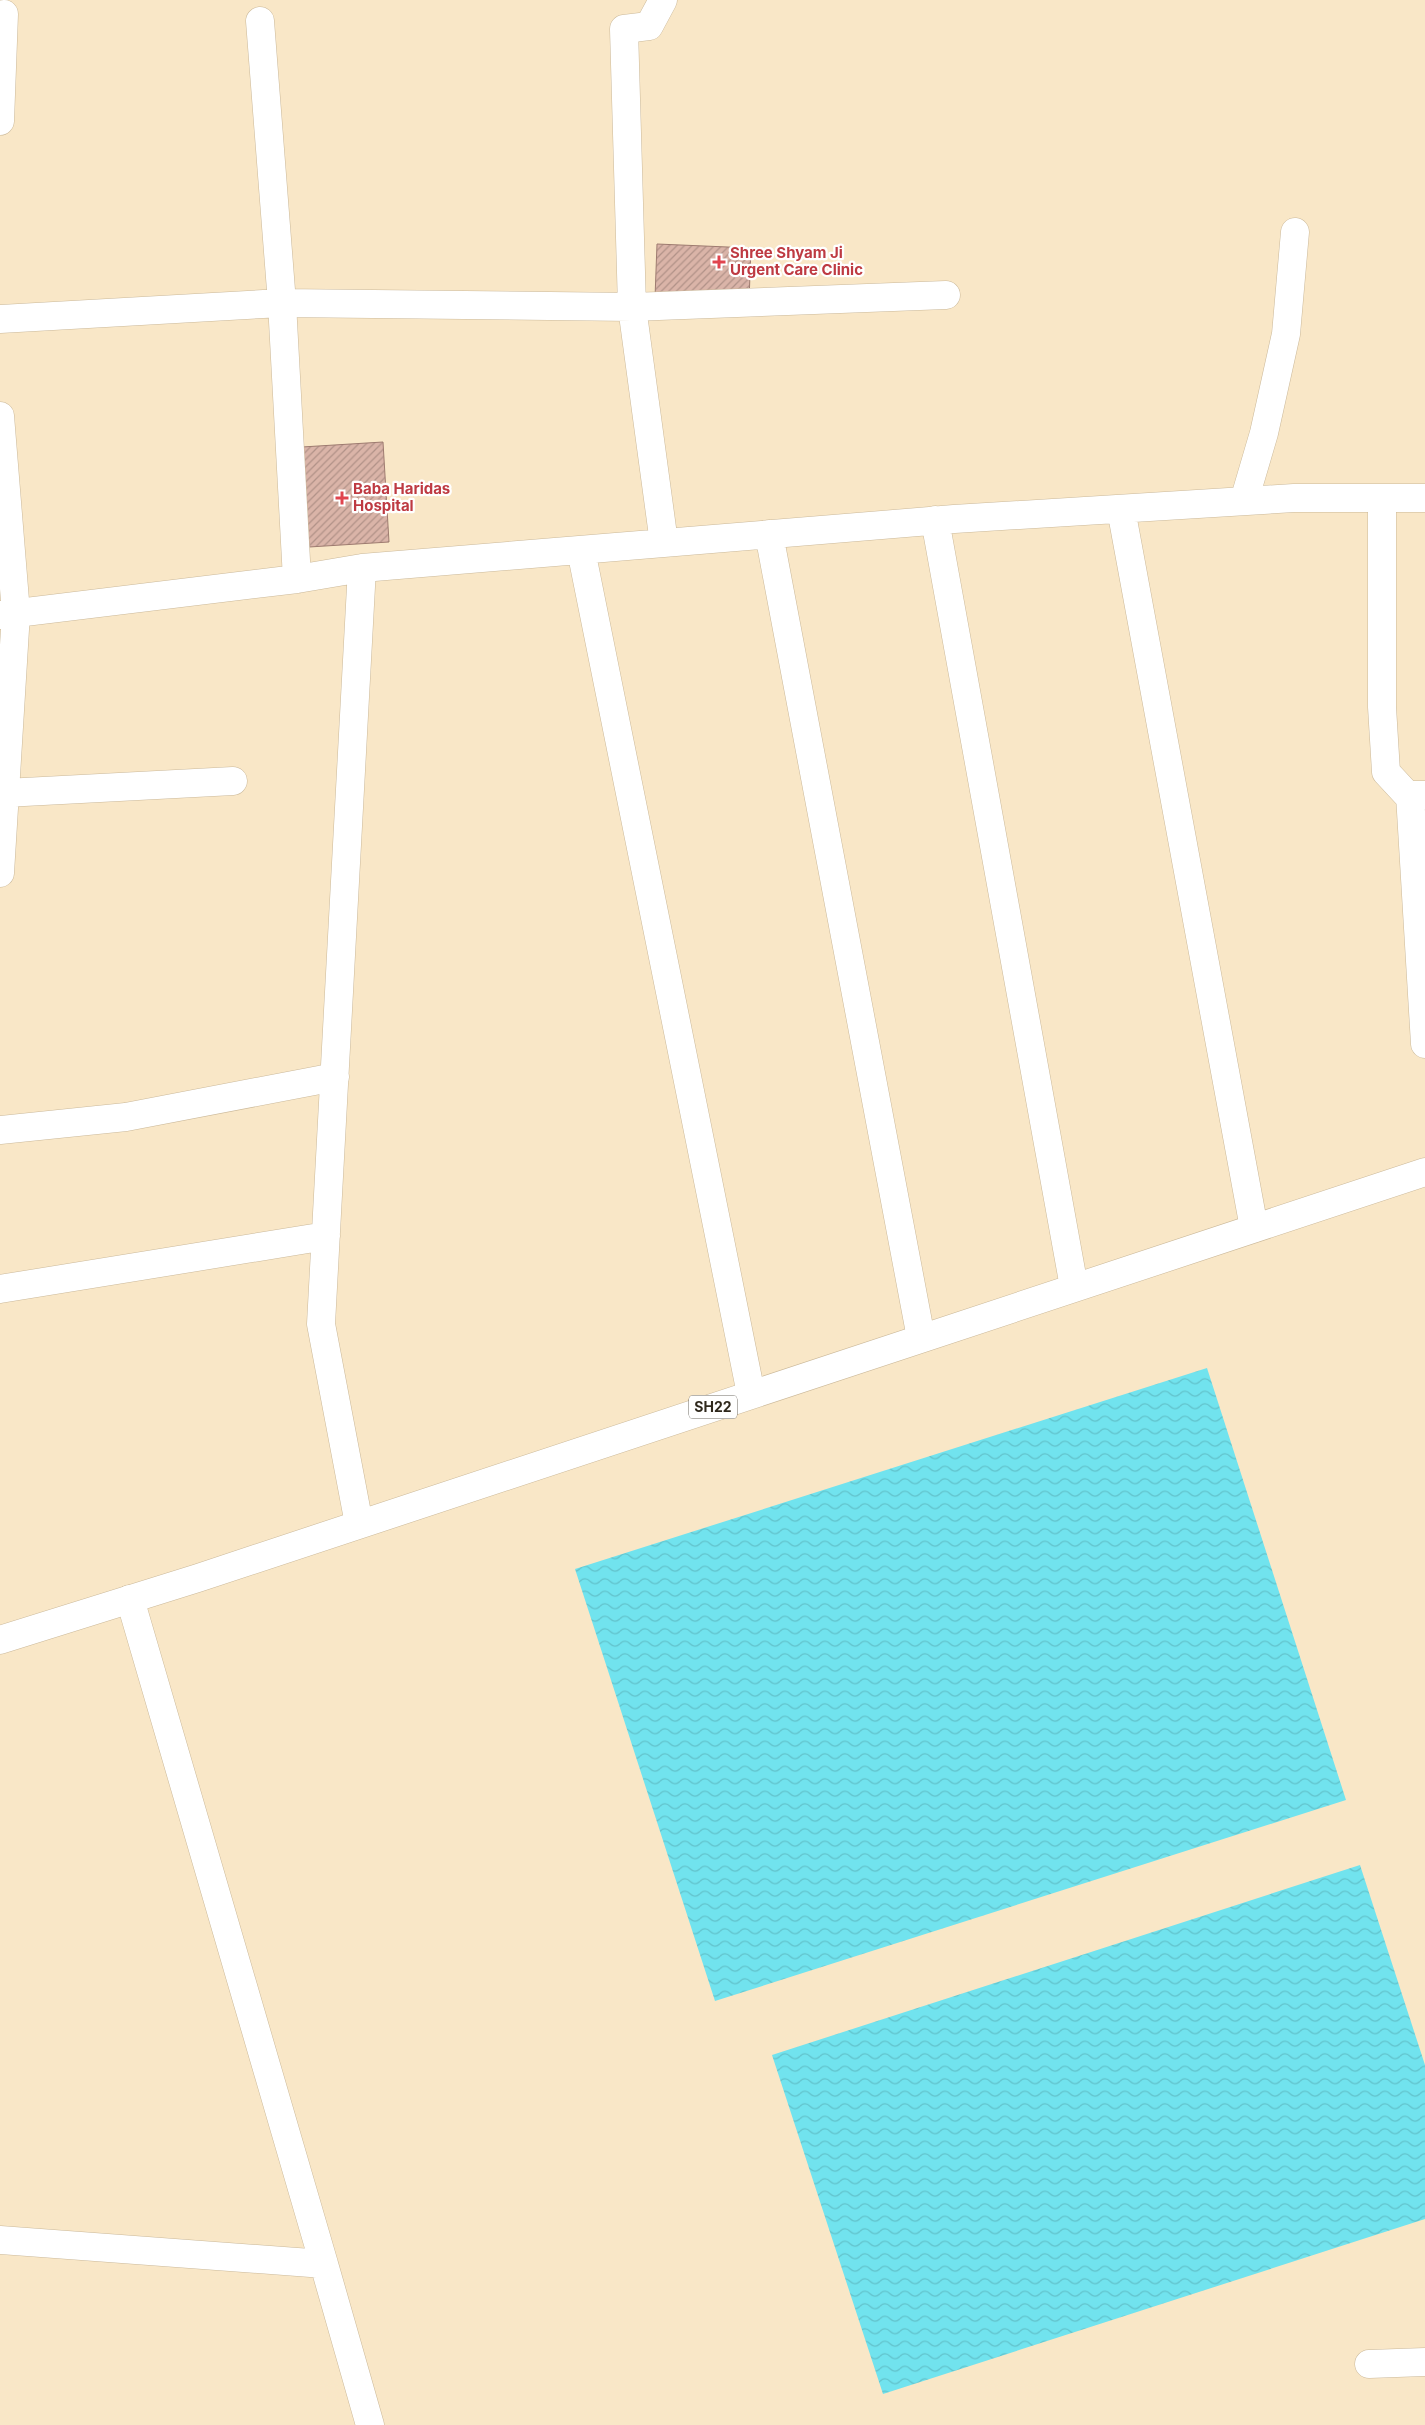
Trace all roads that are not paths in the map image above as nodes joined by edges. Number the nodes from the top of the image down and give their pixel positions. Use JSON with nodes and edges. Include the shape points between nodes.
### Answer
{"nodes":[{"id":1,"x":663,"y":0,"type":"edge"},
{"id":2,"x":4,"y":14,"type":"dead end"},
{"id":3,"x":260,"y":21,"type":"dead end"},
{"id":4,"x":0,"y":121,"type":"edge"},
{"id":5,"x":1294,"y":232,"type":"dead end"},
{"id":6,"x":946,"y":295,"type":"dead end"},
{"id":7,"x":282,"y":303,"type":"junction"},
{"id":8,"x":632,"y":307,"type":"junction"},
{"id":9,"x":0,"y":319,"type":"edge"},
{"id":10,"x":0,"y":416,"type":"edge"},
{"id":11,"x":1382,"y":498,"type":"junction"},
{"id":12,"x":1425,"y":498,"type":"edge"},
{"id":13,"x":1244,"y":501,"type":"junction"},
{"id":14,"x":1120,"y":509,"type":"junction"},
{"id":15,"x":934,"y":520,"type":"junction"},
{"id":16,"x":769,"y":534,"type":"junction"},
{"id":17,"x":664,"y":543,"type":"junction"},
{"id":18,"x":581,"y":550,"type":"junction"},
{"id":19,"x":362,"y":568,"type":"junction"},
{"id":20,"x":298,"y":579,"type":"junction"},
{"id":21,"x":8,"y":614,"type":"edge"},
{"id":22,"x":233,"y":781,"type":"dead end"},
{"id":23,"x":5,"y":793,"type":"junction"},
{"id":24,"x":1418,"y":797,"type":"edge"},
{"id":25,"x":0,"y":873,"type":"edge"},
{"id":26,"x":1425,"y":1044,"type":"edge"},
{"id":27,"x":335,"y":1077,"type":"junction"},
{"id":28,"x":0,"y":1130,"type":"edge"},
{"id":29,"x":1425,"y":1172,"type":"edge"},
{"id":30,"x":1254,"y":1228,"type":"junction"},
{"id":31,"x":326,"y":1236,"type":"junction"},
{"id":32,"x":1074,"y":1287,"type":"junction"},
{"id":33,"x":0,"y":1288,"type":"edge"},
{"id":34,"x":921,"y":1338,"type":"junction"},
{"id":35,"x":751,"y":1394,"type":"junction"},
{"id":36,"x":359,"y":1524,"type":"junction"},
{"id":37,"x":130,"y":1599,"type":"junction"},
{"id":38,"x":0,"y":1640,"type":"edge"},
{"id":39,"x":0,"y":2240,"type":"edge"},
{"id":40,"x":324,"y":2264,"type":"junction"},
{"id":41,"x":1425,"y":2362,"type":"edge"},
{"id":42,"x":1369,"y":2364,"type":"dead end"},
{"id":43,"x":370,"y":2425,"type":"edge"}],
"edges":[{"from":1,"to":8,"type":"street","via":[[649,26],[624,29]]},
{"from":2,"to":4,"type":"street"},
{"from":3,"to":7,"type":"street"},
{"from":5,"to":13,"type":"street","via":[[1286,334],[1264,432]]},
{"from":6,"to":8,"type":"street"},
{"from":7,"to":8,"type":"street"},
{"from":7,"to":9,"type":"street"},
{"from":7,"to":20,"type":"street"},
{"from":8,"to":17,"type":"street"},
{"from":10,"to":21,"type":"street"},
{"from":11,"to":12,"type":"street"},
{"from":11,"to":13,"type":"street"},
{"from":11,"to":24,"type":"street","via":[[1382,707],[1386,772]]},
{"from":13,"to":14,"type":"street"},
{"from":14,"to":15,"type":"street"},
{"from":14,"to":30,"type":"street"},
{"from":15,"to":16,"type":"street"},
{"from":15,"to":32,"type":"street"},
{"from":16,"to":17,"type":"street"},
{"from":16,"to":34,"type":"street"},
{"from":17,"to":18,"type":"street"},
{"from":18,"to":19,"type":"street"},
{"from":18,"to":35,"type":"street"},
{"from":19,"to":20,"type":"street"},
{"from":19,"to":27,"type":"street"},
{"from":20,"to":21,"type":"street"},
{"from":21,"to":23,"type":"street"},
{"from":22,"to":23,"type":"street"},
{"from":23,"to":25,"type":"street"},
{"from":24,"to":26,"type":"street"},
{"from":27,"to":28,"type":"street","via":[[126,1117]]},
{"from":27,"to":31,"type":"street"},
{"from":29,"to":30,"type":"street","number":"SH22"},
{"from":30,"to":32,"type":"street","number":"SH22"},
{"from":31,"to":33,"type":"street"},
{"from":31,"to":36,"type":"street","via":[[321,1324]]},
{"from":32,"to":34,"type":"street","number":"SH22"},
{"from":34,"to":35,"type":"street","number":"SH22"},
{"from":35,"to":36,"type":"street","number":"SH22"},
{"from":36,"to":37,"type":"street","number":"SH22"},
{"from":37,"to":38,"type":"street","number":"SH22"},
{"from":37,"to":40,"type":"street"},
{"from":39,"to":40,"type":"street"},
{"from":40,"to":43,"type":"street"},
{"from":41,"to":42,"type":"street"}]}
